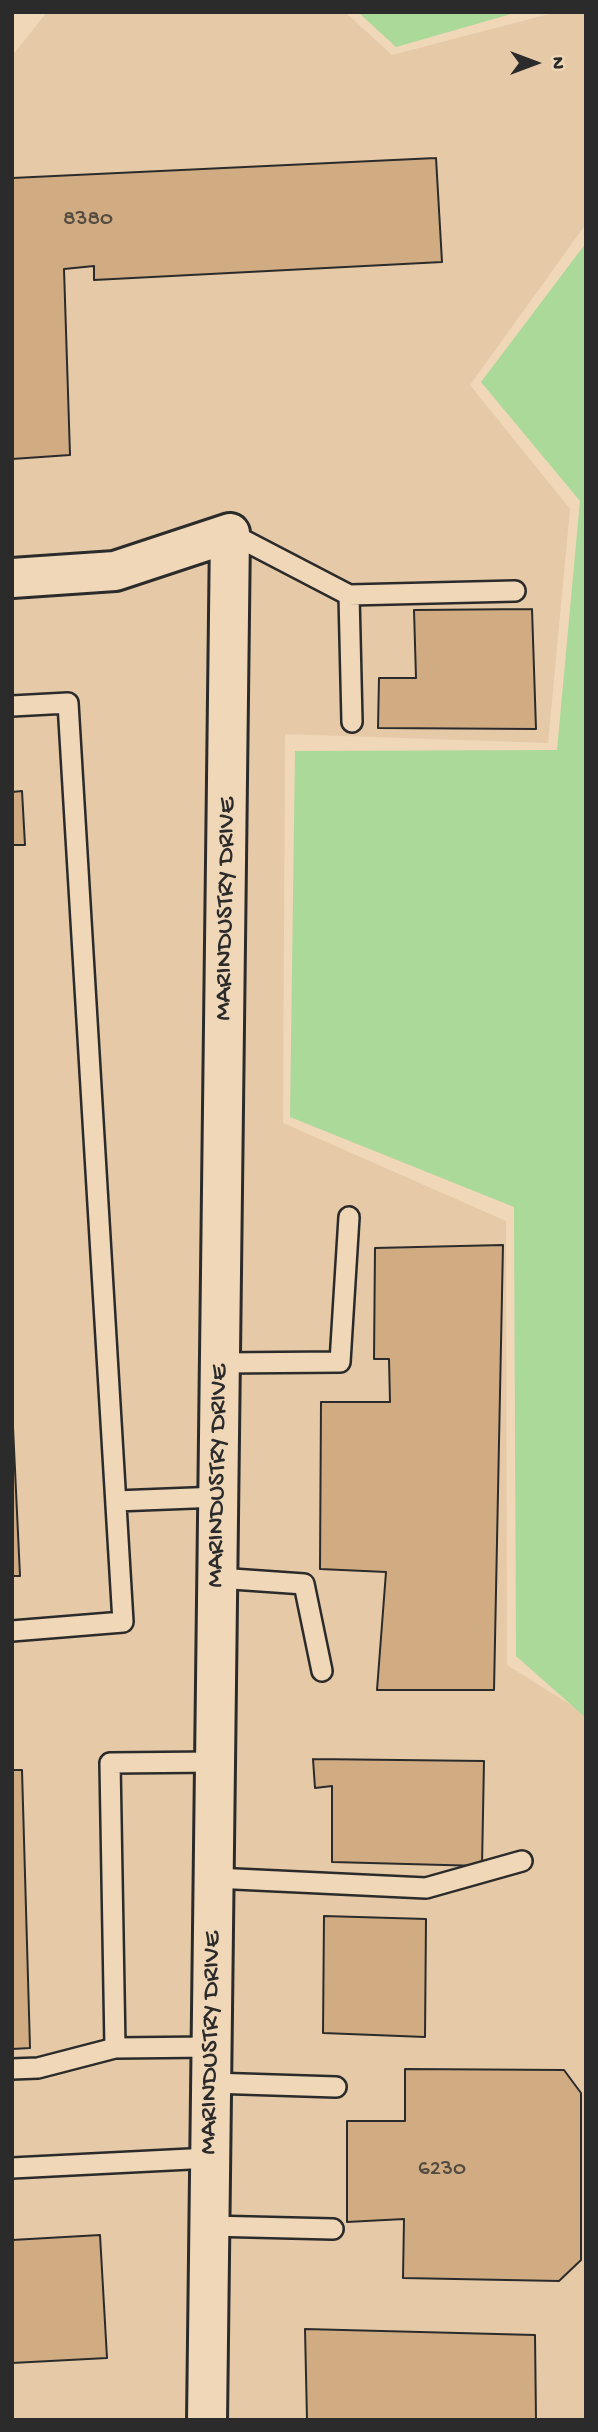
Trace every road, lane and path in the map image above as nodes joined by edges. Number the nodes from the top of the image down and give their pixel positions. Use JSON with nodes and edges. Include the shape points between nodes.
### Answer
{"nodes":[{"id":1,"x":230,"y":533,"type":"junction"},
{"id":2,"x":12,"y":578,"type":"edge"},
{"id":3,"x":515,"y":591,"type":"dead end"},
{"id":4,"x":349,"y":595,"type":"junction"},
{"id":5,"x":12,"y":706,"type":"edge"},
{"id":6,"x":352,"y":722,"type":"dead end"},
{"id":7,"x":349,"y":1217,"type":"dead end"},
{"id":8,"x":221,"y":1363,"type":"junction"},
{"id":9,"x":219,"y":1497,"type":"junction"},
{"id":10,"x":116,"y":1501,"type":"junction"},
{"id":11,"x":218,"y":1578,"type":"junction"},
{"id":12,"x":12,"y":1631,"type":"edge"},
{"id":13,"x":322,"y":1671,"type":"dead end"},
{"id":14,"x":215,"y":1762,"type":"junction"},
{"id":15,"x":523,"y":1860,"type":"dead end"},
{"id":16,"x":214,"y":1878,"type":"junction"},
{"id":17,"x":115,"y":2048,"type":"junction"},
{"id":18,"x":211,"y":2065,"type":"junction"},
{"id":19,"x":12,"y":2069,"type":"edge"},
{"id":20,"x":336,"y":2087,"type":"dead end"},
{"id":21,"x":210,"y":2158,"type":"junction"},
{"id":22,"x":12,"y":2168,"type":"edge"},
{"id":23,"x":209,"y":2226,"type":"junction"},
{"id":24,"x":333,"y":2230,"type":"dead end"},
{"id":25,"x":207,"y":2420,"type":"edge"}],
"edges":[{"from":1,"to":2,"type":"street","via":[[115,571]]},
{"from":1,"to":4,"type":"lane"},
{"from":1,"to":8,"type":"street","name":"MARINDUSTRY DRIVE"},
{"from":3,"to":4,"type":"lane"},
{"from":4,"to":6,"type":"lane"},
{"from":5,"to":10,"type":"lane","via":[[68,703]]},
{"from":7,"to":8,"type":"lane","via":[[341,1362]]},
{"from":8,"to":9,"type":"street","name":"MARINDUSTRY DRIVE"},
{"from":9,"to":10,"type":"lane"},
{"from":9,"to":11,"type":"street","name":"MARINDUSTRY DRIVE"},
{"from":10,"to":12,"type":"lane","via":[[123,1622]]},
{"from":11,"to":13,"type":"lane","via":[[304,1584]]},
{"from":11,"to":14,"type":"street","name":"MARINDUSTRY DRIVE"},
{"from":14,"to":16,"type":"street","name":"MARINDUSTRY DRIVE"},
{"from":14,"to":17,"type":"lane","via":[[110,1763]]},
{"from":15,"to":16,"type":"lane","via":[[426,1888]]},
{"from":16,"to":18,"type":"street","name":"MARINDUSTRY DRIVE"},
{"from":17,"to":18,"type":"lane"},
{"from":17,"to":19,"type":"lane","via":[[38,2068]]},
{"from":18,"to":20,"type":"lane"},
{"from":18,"to":21,"type":"street","name":"MARINDUSTRY DRIVE"},
{"from":21,"to":22,"type":"lane"},
{"from":21,"to":23,"type":"street","name":"MARINDUSTRY DRIVE"},
{"from":23,"to":24,"type":"lane"},
{"from":23,"to":25,"type":"street","name":"MARINDUSTRY DRIVE"}]}
